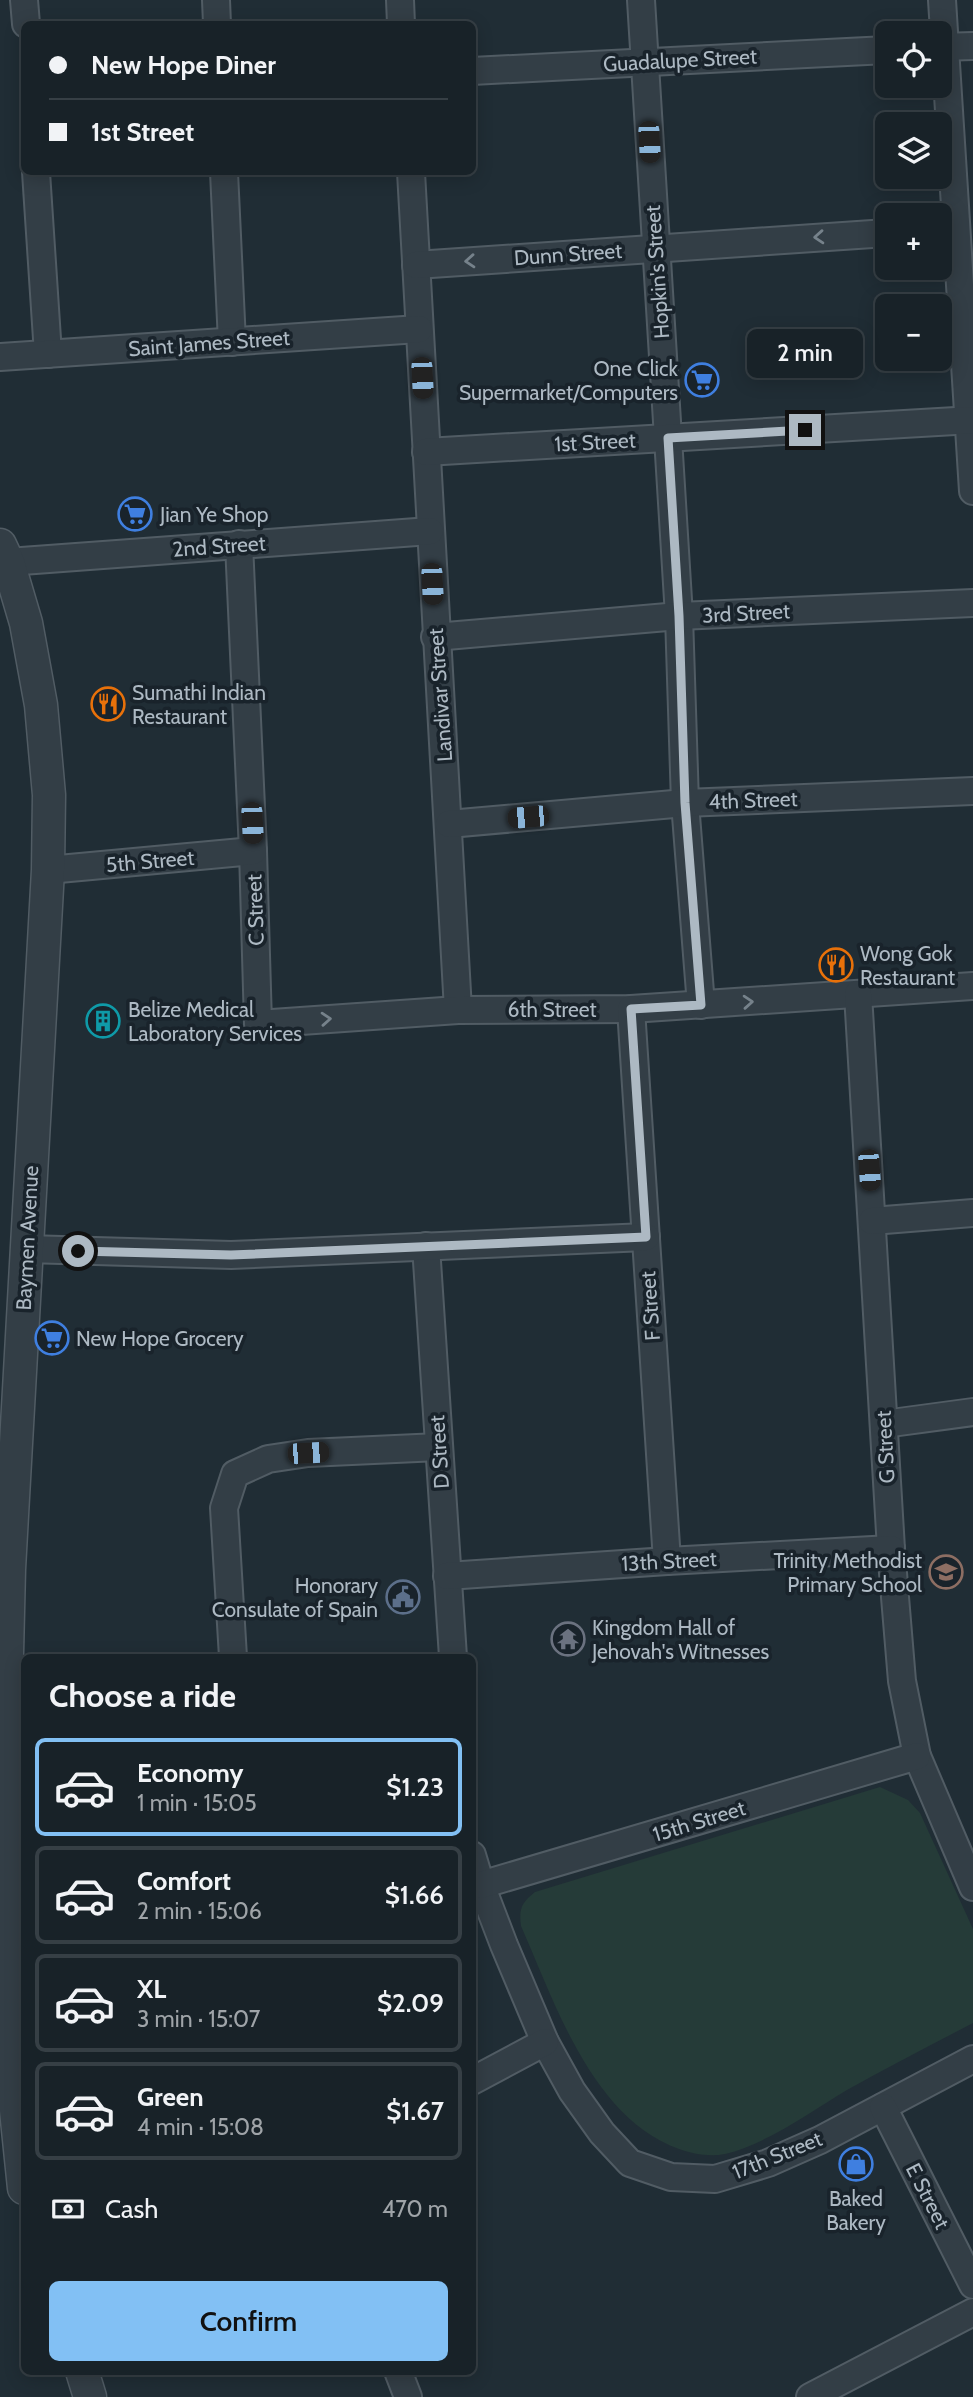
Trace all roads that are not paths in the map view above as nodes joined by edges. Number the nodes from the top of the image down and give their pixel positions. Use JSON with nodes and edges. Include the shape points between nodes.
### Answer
{"nodes":[{"id":1,"x":24,"y":0,"type":"edge"},
{"id":2,"x":216,"y":0,"type":"edge"},
{"id":3,"x":400,"y":0,"type":"edge"},
{"id":4,"x":641,"y":0,"type":"edge"},
{"id":5,"x":942,"y":0,"type":"edge"},
{"id":6,"x":26,"y":21,"type":"edge"},
{"id":7,"x":217,"y":21,"type":"edge"},
{"id":8,"x":401,"y":21,"type":"edge"},
{"id":9,"x":942,"y":21,"type":"edge"},
{"id":10,"x":973,"y":46,"type":"edge"},
{"id":11,"x":952,"y":47,"type":"edge"},
{"id":12,"x":875,"y":51,"type":"edge"},
{"id":13,"x":645,"y":62,"type":"junction"},
{"id":14,"x":476,"y":71,"type":"edge"},
{"id":15,"x":946,"y":98,"type":"edge"},
{"id":16,"x":36,"y":175,"type":"edge"},
{"id":17,"x":224,"y":175,"type":"edge"},
{"id":18,"x":411,"y":175,"type":"edge"},
{"id":19,"x":956,"y":228,"type":"edge"},
{"id":20,"x":875,"y":234,"type":"edge"},
{"id":21,"x":655,"y":248,"type":"junction"},
{"id":22,"x":416,"y":265,"type":"junction"},
{"id":23,"x":419,"y":329,"type":"junction"},
{"id":24,"x":232,"y":342,"type":"junction"},
{"id":25,"x":48,"y":354,"type":"junction"},
{"id":26,"x":0,"y":357,"type":"edge"},
{"id":27,"x":971,"y":421,"type":"edge"},
{"id":28,"x":668,"y":438,"type":"junction"},
{"id":29,"x":426,"y":452,"type":"junction"},
{"id":30,"x":973,"y":491,"type":"edge"},
{"id":31,"x":430,"y":531,"type":"junction"},
{"id":32,"x":239,"y":544,"type":"junction"},
{"id":33,"x":4,"y":553,"type":"edge"},
{"id":34,"x":973,"y":603,"type":"edge"},
{"id":35,"x":679,"y":616,"type":"junction"},
{"id":36,"x":435,"y":637,"type":"junction"},
{"id":37,"x":973,"y":791,"type":"edge"},
{"id":38,"x":685,"y":803,"type":"junction"},
{"id":39,"x":449,"y":824,"type":"junction"},
{"id":40,"x":253,"y":851,"type":"junction"},
{"id":41,"x":48,"y":870,"type":"junction"},
{"id":42,"x":973,"y":986,"type":"edge"},
{"id":43,"x":858,"y":994,"type":"junction"},
{"id":44,"x":701,"y":1005,"type":"junction"},
{"id":45,"x":631,"y":1009,"type":"junction"},
{"id":46,"x":458,"y":1010,"type":"junction"},
{"id":47,"x":258,"y":1024,"type":"joint"},
{"id":48,"x":973,"y":1213,"type":"edge"},
{"id":49,"x":872,"y":1221,"type":"junction"},
{"id":50,"x":646,"y":1237,"type":"junction"},
{"id":51,"x":426,"y":1246,"type":"junction"},
{"id":52,"x":27,"y":1250,"type":"junction"},
{"id":53,"x":973,"y":1412,"type":"edge"},
{"id":54,"x":884,"y":1424,"type":"junction"},
{"id":55,"x":439,"y":1447,"type":"junction"},
{"id":56,"x":891,"y":1549,"type":"junction"},
{"id":57,"x":667,"y":1561,"type":"junction"},
{"id":58,"x":4,"y":1569,"type":"edge"},
{"id":59,"x":447,"y":1576,"type":"junction"},
{"id":60,"x":233,"y":1654,"type":"edge"},
{"id":61,"x":453,"y":1654,"type":"edge"},
{"id":62,"x":15,"y":1736,"type":"edge"},
{"id":63,"x":917,"y":1756,"type":"junction"},
{"id":64,"x":476,"y":1868,"type":"edge"},
{"id":65,"x":481,"y":1885,"type":"junction"},
{"id":66,"x":973,"y":1887,"type":"edge"},
{"id":67,"x":17,"y":1961,"type":"edge"},
{"id":68,"x":545,"y":2042,"type":"junction"},
{"id":69,"x":973,"y":2059,"type":"edge"},
{"id":70,"x":476,"y":2079,"type":"edge"},
{"id":71,"x":883,"y":2106,"type":"junction"},
{"id":72,"x":21,"y":2159,"type":"edge"},
{"id":73,"x":973,"y":2286,"type":"edge"},
{"id":74,"x":973,"y":2312,"type":"edge"},
{"id":75,"x":83,"y":2375,"type":"edge"},
{"id":76,"x":400,"y":2375,"type":"edge"},
{"id":77,"x":90,"y":2397,"type":"edge"},
{"id":78,"x":408,"y":2397,"type":"edge"},
{"id":79,"x":810,"y":2397,"type":"edge"}],
"edges":[{"from":1,"to":6,"type":"street"},
{"from":2,"to":7,"type":"street"},
{"from":3,"to":8,"type":"street"},
{"from":4,"to":13,"type":"street","name":"Hopkin's Street"},
{"from":5,"to":9,"type":"street"},
{"from":10,"to":11,"type":"street"},
{"from":12,"to":13,"type":"street","name":"Guadalupe Street"},
{"from":13,"to":14,"type":"street","name":"Guadalupe Street"},
{"from":13,"to":21,"type":"street","name":"Hopkin's Street"},
{"from":15,"to":19,"type":"street"},
{"from":16,"to":25,"type":"street"},
{"from":17,"to":24,"type":"street"},
{"from":18,"to":22,"type":"street","name":"Landivar Street"},
{"from":19,"to":27,"type":"street"},
{"from":20,"to":21,"type":"street","name":"Dunn Street","one_way":true},
{"from":21,"to":22,"type":"street","name":"Dunn Street","one_way":true},
{"from":21,"to":28,"type":"street","name":"Hopkin's Street"},
{"from":22,"to":23,"type":"street","name":"Landivar Street"},
{"from":23,"to":24,"type":"street","name":"Saint James Street"},
{"from":23,"to":29,"type":"street","name":"Landivar Street"},
{"from":24,"to":25,"type":"street","name":"Saint James Street"},
{"from":25,"to":26,"type":"street","name":"Saint James Street"},
{"from":27,"to":28,"type":"street","name":"1st Street"},
{"from":27,"to":30,"type":"street"},
{"from":28,"to":29,"type":"street","name":"1st Street"},
{"from":28,"to":35,"type":"street","name":"Hopkin's Street"},
{"from":29,"to":31,"type":"street","name":"Landivar Street"},
{"from":31,"to":32,"type":"street","name":"2nd Street"},
{"from":31,"to":36,"type":"street","name":"Landivar Street"},
{"from":32,"to":33,"type":"street","name":"2nd Street"},
{"from":32,"to":40,"type":"street","name":"C Street"},
{"from":33,"to":41,"type":"street","name":"Baymen Avenue","via":[[26,623],[41,705],[49,795]]},
{"from":34,"to":35,"type":"street","name":"3rd Street"},
{"from":35,"to":36,"type":"street","name":"3rd Street"},
{"from":35,"to":38,"type":"street","name":"Hopkin's Street"},
{"from":36,"to":39,"type":"street","name":"Landivar Street"},
{"from":37,"to":38,"type":"street","name":"4th Street"},
{"from":38,"to":39,"type":"street","name":"4th Street"},
{"from":38,"to":44,"type":"street","name":"Hopkin's Street"},
{"from":39,"to":46,"type":"street","name":"Landivar Street"},
{"from":40,"to":41,"type":"street","name":"5th Street"},
{"from":40,"to":47,"type":"street","name":"C Street"},
{"from":41,"to":52,"type":"street","name":"Baymen Avenue"},
{"from":42,"to":43,"type":"street","name":"6th Street"},
{"from":44,"to":43,"type":"street","name":"6th Street","one_way":true},
{"from":43,"to":49,"type":"street","name":"G Street"},
{"from":44,"to":45,"type":"street","name":"6th Street"},
{"from":45,"to":46,"type":"street","name":"6th Street"},
{"from":45,"to":50,"type":"street","name":"F Street"},
{"from":47,"to":46,"type":"street","name":"6th Street","one_way":true},
{"from":48,"to":49,"type":"street"},
{"from":49,"to":54,"type":"street","name":"G Street"},
{"from":50,"to":51,"type":"street"},
{"from":50,"to":57,"type":"street","name":"F Street"},
{"from":51,"to":52,"type":"street","via":[[231,1255]]},
{"from":51,"to":55,"type":"street","name":"D Street"},
{"from":52,"to":58,"type":"street","name":"Baymen Avenue"},
{"from":53,"to":54,"type":"street"},
{"from":54,"to":56,"type":"street","name":"G Street"},
{"from":55,"to":59,"type":"street","name":"D Street"},
{"from":55,"to":60,"type":"street","via":[[308,1453],[268,1459],[235,1474],[224,1508]]},
{"from":56,"to":57,"type":"street","name":"13th Street"},
{"from":56,"to":63,"type":"street","name":"G Street","via":[[902,1681]]},
{"from":57,"to":59,"type":"street","name":"13th Street"},
{"from":58,"to":62,"type":"street","name":"Baymen Avenue"},
{"from":59,"to":61,"type":"street","name":"D Street"},
{"from":62,"to":67,"type":"street","name":"Baymen Avenue"},
{"from":63,"to":65,"type":"street","name":"15th Street"},
{"from":63,"to":66,"type":"street","name":"G Street"},
{"from":64,"to":65,"type":"street"},
{"from":65,"to":68,"type":"street"},
{"from":67,"to":72,"type":"street","name":"Baymen Avenue","via":[[16,2110]]},
{"from":68,"to":70,"type":"street"},
{"from":68,"to":71,"type":"street","name":"17th Street","via":[[572,2091],[630,2164],[671,2177],[715,2179],[768,2163]]},
{"from":69,"to":71,"type":"street","name":"17th Street"},
{"from":71,"to":73,"type":"street","name":"E Street"},
{"from":74,"to":79,"type":"street"},
{"from":75,"to":77,"type":"street"},
{"from":76,"to":78,"type":"street"}]}
